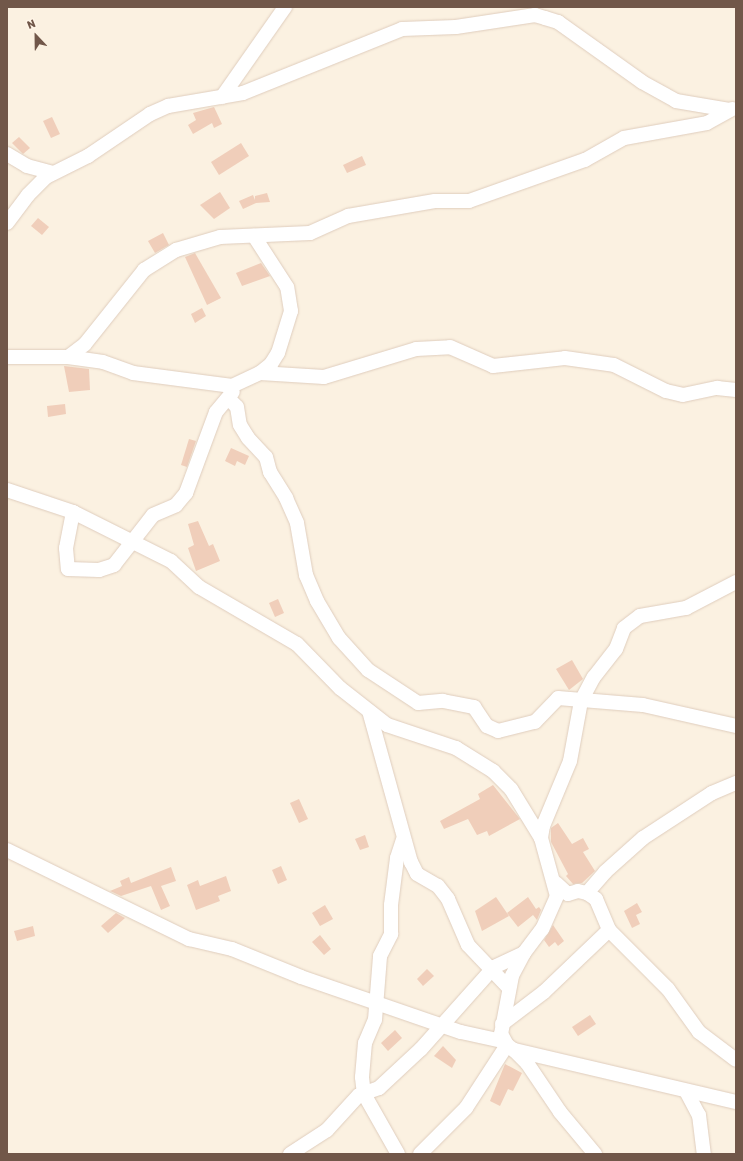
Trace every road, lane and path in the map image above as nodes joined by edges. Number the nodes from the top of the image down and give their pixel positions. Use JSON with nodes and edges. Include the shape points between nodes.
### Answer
{"nodes":[{"id":1,"x":285,"y":7,"type":"edge"},
{"id":2,"x":222,"y":97,"type":"junction"},
{"id":3,"x":732,"y":109,"type":"edge"},
{"id":4,"x":7,"y":154,"type":"edge"},
{"id":5,"x":53,"y":173,"type":"junction"},
{"id":6,"x":7,"y":223,"type":"edge"},
{"id":7,"x":254,"y":236,"type":"junction"},
{"id":8,"x":7,"y":357,"type":"edge"},
{"id":9,"x":68,"y":357,"type":"junction"},
{"id":10,"x":260,"y":374,"type":"junction"},
{"id":11,"x":736,"y":390,"type":"edge"},
{"id":12,"x":230,"y":393,"type":"junction"},
{"id":13,"x":7,"y":490,"type":"edge"},
{"id":14,"x":73,"y":512,"type":"junction"},
{"id":15,"x":131,"y":544,"type":"junction"},
{"id":16,"x":736,"y":582,"type":"edge"},
{"id":17,"x":581,"y":701,"type":"junction"},
{"id":18,"x":369,"y":711,"type":"junction"},
{"id":19,"x":736,"y":726,"type":"edge"},
{"id":20,"x":736,"y":784,"type":"edge"},
{"id":21,"x":542,"y":838,"type":"junction"},
{"id":22,"x":403,"y":840,"type":"junction"},
{"id":23,"x":7,"y":850,"type":"edge"},
{"id":24,"x":556,"y":883,"type":"junction"},
{"id":25,"x":587,"y":893,"type":"junction"},
{"id":26,"x":610,"y":930,"type":"junction"},
{"id":27,"x":524,"y":953,"type":"junction"},
{"id":28,"x":492,"y":970,"type":"junction"},
{"id":29,"x":509,"y":988,"type":"junction"},
{"id":30,"x":376,"y":1003,"type":"junction"},
{"id":31,"x":442,"y":1023,"type":"junction"},
{"id":32,"x":502,"y":1024,"type":"junction"},
{"id":33,"x":507,"y":1045,"type":"junction"},
{"id":34,"x":736,"y":1060,"type":"edge"},
{"id":35,"x":686,"y":1091,"type":"junction"},
{"id":36,"x":364,"y":1094,"type":"junction"},
{"id":37,"x":707,"y":1096,"type":"junction"},
{"id":38,"x":736,"y":1102,"type":"edge"},
{"id":39,"x":700,"y":1115,"type":"junction"},
{"id":40,"x":290,"y":1154,"type":"edge"},
{"id":41,"x":398,"y":1154,"type":"edge"},
{"id":42,"x":420,"y":1154,"type":"edge"},
{"id":43,"x":595,"y":1154,"type":"edge"},
{"id":44,"x":704,"y":1154,"type":"edge"}],
"edges":[{"from":1,"to":2,"type":"street"},
{"from":2,"to":3,"type":"street","via":[[243,93],[283,78],[402,28],[456,26],[535,15],[558,22],[642,82],[676,102]]},
{"from":2,"to":5,"type":"street","via":[[168,106],[150,114],[88,156]]},
{"from":3,"to":7,"type":"street","via":[[707,123],[624,138],[585,160],[469,201],[435,201],[348,216],[310,232]]},
{"from":4,"to":5,"type":"street","via":[[27,166]]},
{"from":5,"to":6,"type":"street","via":[[28,195]]},
{"from":7,"to":9,"type":"street","via":[[220,237],[176,250],[144,270],[85,344]]},
{"from":7,"to":10,"type":"street","via":[[287,287],[292,311],[278,353]]},
{"from":8,"to":9,"type":"street"},
{"from":9,"to":12,"type":"street","via":[[103,362],[133,373]]},
{"from":10,"to":11,"type":"street","via":[[324,377],[416,349],[450,347],[492,366],[548,358],[614,365],[666,391],[683,395],[717,388]]},
{"from":10,"to":12,"type":"street"},
{"from":12,"to":15,"type":"street","via":[[216,412],[186,492],[176,505],[153,515]]},
{"from":12,"to":17,"type":"street","via":[[237,407],[240,426],[266,457],[270,472],[297,523],[303,563],[317,601],[339,638],[368,670],[418,702],[443,701],[474,707],[487,726],[498,731],[534,722],[558,698]]},
{"from":13,"to":14,"type":"street"},
{"from":14,"to":15,"type":"street"},
{"from":14,"to":15,"type":"street","via":[[66,548],[68,569],[108,569],[122,558]]},
{"from":15,"to":18,"type":"street","via":[[171,561],[199,587],[297,644],[340,688]]},
{"from":16,"to":17,"type":"street","via":[[686,608],[640,616],[630,621],[624,628],[616,649],[594,677]]},
{"from":17,"to":19,"type":"street","via":[[643,705]]},
{"from":17,"to":21,"type":"street","via":[[570,761],[543,826]]},
{"from":18,"to":21,"type":"street","via":[[387,725],[456,748],[493,772],[511,789]]},
{"from":18,"to":22,"type":"street"},
{"from":20,"to":25,"type":"street","via":[[712,793],[643,838],[604,872]]},
{"from":21,"to":24,"type":"street"},
{"from":22,"to":28,"type":"street","via":[[417,874],[438,886],[448,899],[468,945]]},
{"from":22,"to":30,"type":"street","via":[[396,858],[391,934],[380,956]]},
{"from":23,"to":30,"type":"street","via":[[189,939],[232,949],[264,964]]},
{"from":24,"to":25,"type":"street","via":[[568,894],[578,891]]},
{"from":24,"to":27,"type":"street","via":[[557,896],[554,907]]},
{"from":25,"to":26,"type":"street","via":[[596,898]]},
{"from":26,"to":32,"type":"street","via":[[544,992]]},
{"from":26,"to":34,"type":"street","via":[[668,989],[699,1032]]},
{"from":27,"to":28,"type":"street"},
{"from":27,"to":29,"type":"street"},
{"from":28,"to":29,"type":"street"},
{"from":28,"to":31,"type":"street"},
{"from":29,"to":32,"type":"street"},
{"from":30,"to":31,"type":"street"},
{"from":30,"to":36,"type":"street","via":[[375,1020],[365,1043]]},
{"from":31,"to":33,"type":"street","via":[[461,1032]]},
{"from":31,"to":36,"type":"street","via":[[421,1049],[379,1088]]},
{"from":32,"to":33,"type":"street"},
{"from":33,"to":35,"type":"street"},
{"from":33,"to":42,"type":"street","via":[[466,1108]]},
{"from":33,"to":43,"type":"street","via":[[527,1063],[560,1112]]},
{"from":35,"to":37,"type":"street"},
{"from":35,"to":39,"type":"street"},
{"from":36,"to":40,"type":"street","via":[[350,1102],[326,1130]]},
{"from":36,"to":41,"type":"street"},
{"from":37,"to":38,"type":"street"},
{"from":37,"to":39,"type":"street"},
{"from":39,"to":44,"type":"street"}]}
